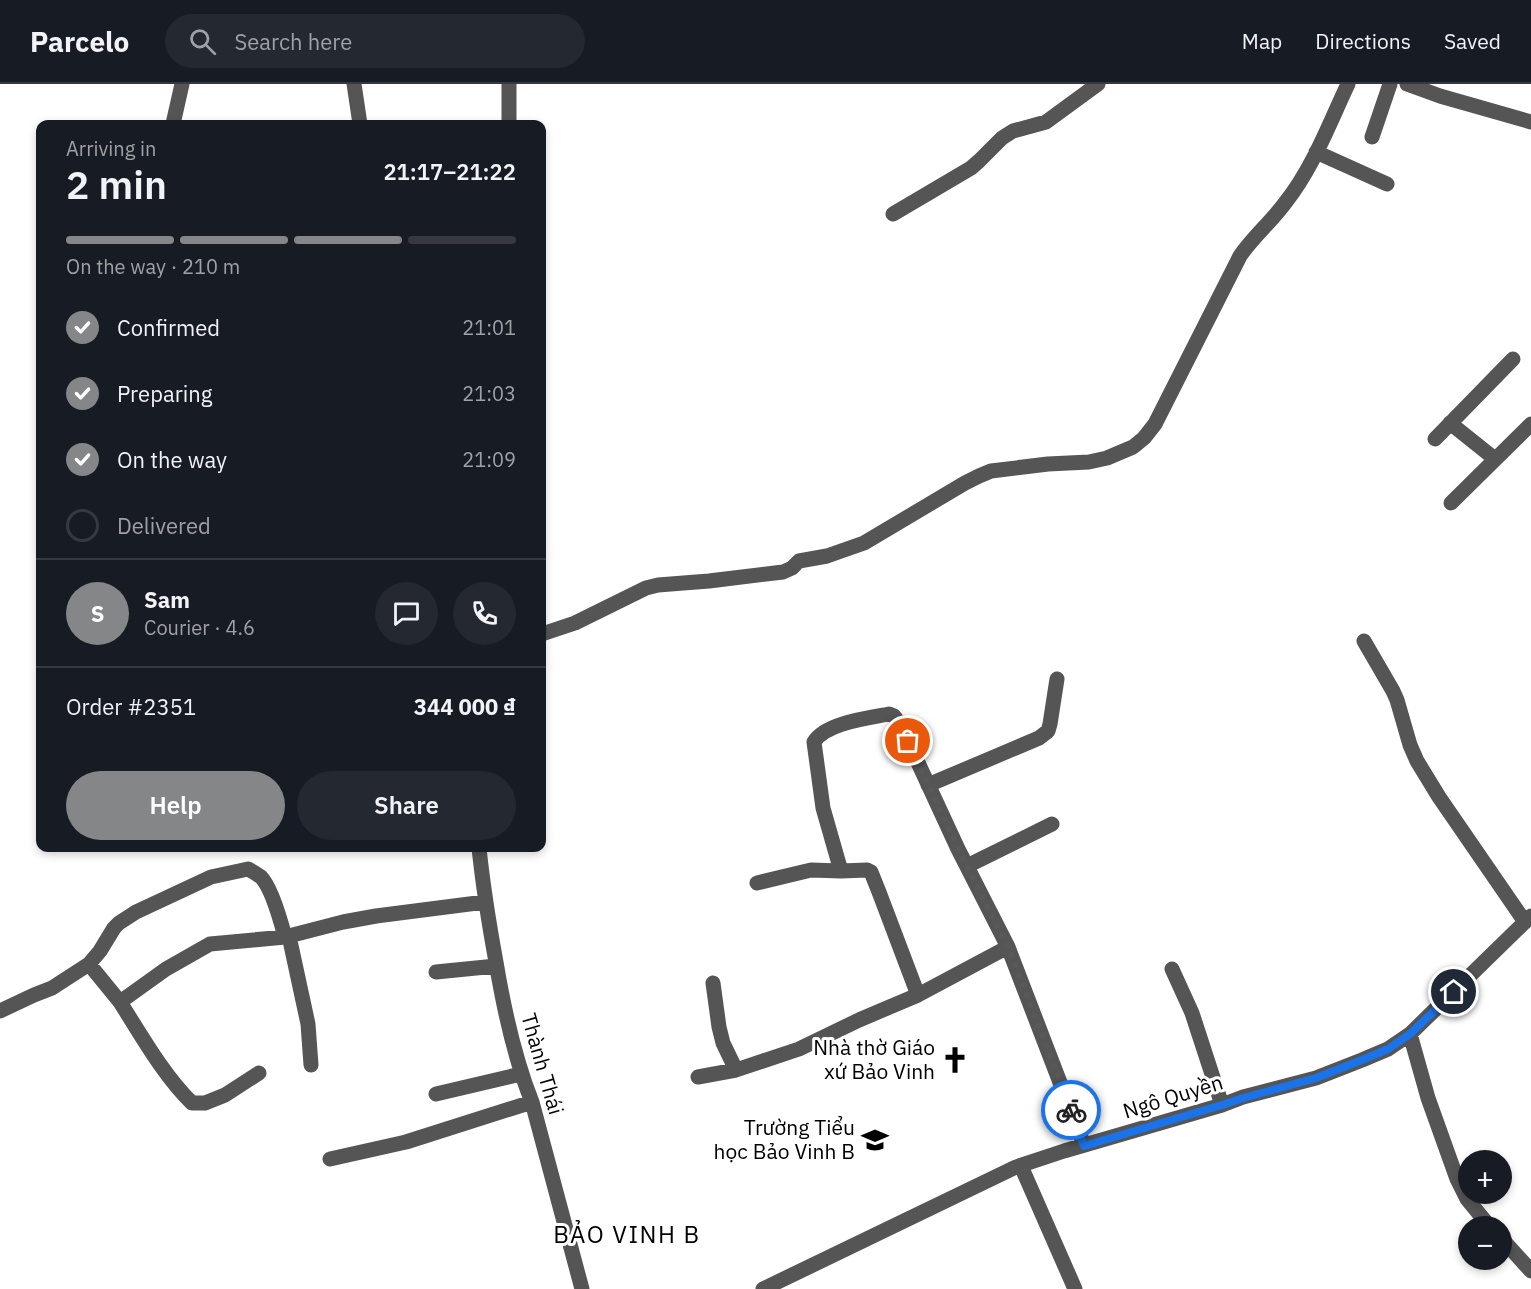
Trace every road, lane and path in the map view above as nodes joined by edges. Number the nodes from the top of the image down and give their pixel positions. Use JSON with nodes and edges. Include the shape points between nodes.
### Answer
{"nodes":[{"id":1,"x":182,"y":84,"type":"edge"},
{"id":2,"x":354,"y":84,"type":"edge"},
{"id":3,"x":509,"y":84,"type":"edge"},
{"id":4,"x":1098,"y":84,"type":"edge"},
{"id":5,"x":1348,"y":84,"type":"edge"},
{"id":6,"x":1390,"y":84,"type":"edge"},
{"id":7,"x":1407,"y":84,"type":"edge"},
{"id":8,"x":174,"y":120,"type":"edge"},
{"id":9,"x":359,"y":120,"type":"edge"},
{"id":10,"x":509,"y":120,"type":"edge"},
{"id":11,"x":1531,"y":122,"type":"edge"},
{"id":12,"x":1372,"y":137,"type":"dead end"},
{"id":13,"x":1316,"y":152,"type":"junction"},
{"id":14,"x":1387,"y":184,"type":"dead end"},
{"id":15,"x":893,"y":214,"type":"dead end"},
{"id":16,"x":1513,"y":359,"type":"dead end"},
{"id":17,"x":1450,"y":423,"type":"junction"},
{"id":18,"x":1531,"y":424,"type":"edge"},
{"id":19,"x":1435,"y":439,"type":"dead end"},
{"id":20,"x":1495,"y":459,"type":"junction"},
{"id":21,"x":1451,"y":503,"type":"dead end"},
{"id":22,"x":546,"y":633,"type":"edge"},
{"id":23,"x":1364,"y":641,"type":"dead end"},
{"id":24,"x":1057,"y":679,"type":"dead end"},
{"id":25,"x":928,"y":784,"type":"junction"},
{"id":26,"x":1052,"y":824,"type":"dead end"},
{"id":27,"x":479,"y":852,"type":"edge"},
{"id":28,"x":967,"y":866,"type":"junction"},
{"id":29,"x":841,"y":871,"type":"junction"},
{"id":30,"x":757,"y":883,"type":"dead end"},
{"id":31,"x":485,"y":902,"type":"junction"},
{"id":32,"x":1528,"y":919,"type":"edge"},
{"id":33,"x":287,"y":936,"type":"junction"},
{"id":34,"x":1008,"y":947,"type":"junction"},
{"id":35,"x":89,"y":964,"type":"junction"},
{"id":36,"x":496,"y":966,"type":"junction"},
{"id":37,"x":1172,"y":969,"type":"dead end"},
{"id":38,"x":436,"y":972,"type":"dead end"},
{"id":39,"x":713,"y":983,"type":"dead end"},
{"id":40,"x":918,"y":995,"type":"junction"},
{"id":41,"x":120,"y":1002,"type":"junction"},
{"id":42,"x":0,"y":1011,"type":"edge"},
{"id":43,"x":1410,"y":1034,"type":"junction"},
{"id":44,"x":311,"y":1065,"type":"dead end"},
{"id":45,"x":735,"y":1070,"type":"junction"},
{"id":46,"x":259,"y":1073,"type":"dead end"},
{"id":47,"x":520,"y":1074,"type":"junction"},
{"id":48,"x":698,"y":1077,"type":"dead end"},
{"id":49,"x":436,"y":1094,"type":"dead end"},
{"id":50,"x":532,"y":1102,"type":"junction"},
{"id":51,"x":1222,"y":1105,"type":"junction"},
{"id":52,"x":1084,"y":1146,"type":"junction"},
{"id":53,"x":330,"y":1160,"type":"dead end"},
{"id":54,"x":1022,"y":1166,"type":"junction"},
{"id":55,"x":1481,"y":1216,"type":"edge"},
{"id":56,"x":1512,"y":1250,"type":"edge"},
{"id":57,"x":1531,"y":1271,"type":"edge"},
{"id":58,"x":579,"y":1288,"type":"edge"},
{"id":59,"x":763,"y":1289,"type":"edge"},
{"id":60,"x":1075,"y":1289,"type":"edge"}],
"edges":[{"from":1,"to":8,"type":"street"},
{"from":2,"to":9,"type":"street"},
{"from":3,"to":10,"type":"street"},
{"from":4,"to":15,"type":"street","via":[[1046,122],[1013,131],[971,168]]},
{"from":5,"to":13,"type":"street"},
{"from":6,"to":12,"type":"street"},
{"from":7,"to":11,"type":"street"},
{"from":13,"to":14,"type":"street"},
{"from":13,"to":22,"type":"street","via":[[1285,204],[1240,256],[1155,424],[1133,447],[1089,462],[991,471],[849,549],[799,561],[783,572],[646,588],[575,623]]},
{"from":16,"to":17,"type":"street"},
{"from":17,"to":19,"type":"street"},
{"from":17,"to":20,"type":"street"},
{"from":18,"to":20,"type":"street"},
{"from":20,"to":21,"type":"street"},
{"from":23,"to":32,"type":"street","via":[[1397,700],[1417,761]]},
{"from":24,"to":25,"type":"street","via":[[1048,731]]},
{"from":25,"to":28,"type":"street"},
{"from":25,"to":29,"type":"street","via":[[894,716],[849,722],[820,734],[814,742],[814,752]]},
{"from":26,"to":28,"type":"street"},
{"from":27,"to":31,"type":"street","name":"Thành Thái"},
{"from":28,"to":34,"type":"street"},
{"from":29,"to":30,"type":"street","via":[[811,870]]},
{"from":29,"to":40,"type":"street","via":[[871,872]]},
{"from":31,"to":33,"type":"street","via":[[376,916]]},
{"from":31,"to":36,"type":"street","name":"Thành Thái"},
{"from":32,"to":43,"type":"street","name":"Ngô Quyền"},
{"from":33,"to":35,"type":"street","via":[[262,878],[248,869],[211,877],[136,912],[114,928]]},
{"from":33,"to":41,"type":"street","via":[[210,944]]},
{"from":33,"to":44,"type":"street","via":[[308,1024]]},
{"from":34,"to":40,"type":"street"},
{"from":34,"to":52,"type":"street"},
{"from":35,"to":41,"type":"street"},
{"from":35,"to":42,"type":"street","via":[[52,988]]},
{"from":36,"to":38,"type":"street"},
{"from":36,"to":47,"type":"street","name":"Thành Thái"},
{"from":37,"to":51,"type":"street","via":[[1192,1013]]},
{"from":39,"to":45,"type":"street","via":[[721,1035]]},
{"from":40,"to":45,"type":"street","via":[[800,1048]]},
{"from":41,"to":46,"type":"street","via":[[179,1090],[192,1103],[205,1103],[225,1095]]},
{"from":43,"to":51,"type":"street","name":"Ngô Quyền","via":[[1388,1049],[1316,1078]]},
{"from":43,"to":55,"type":"street","via":[[1457,1179]]},
{"from":45,"to":48,"type":"street"},
{"from":47,"to":49,"type":"street"},
{"from":47,"to":50,"type":"street","name":"Thành Thái"},
{"from":50,"to":53,"type":"street","via":[[406,1142]]},
{"from":50,"to":58,"type":"street","name":"Thành Thái"},
{"from":51,"to":52,"type":"street","name":"Ngô Quyền"},
{"from":52,"to":54,"type":"street","name":"Ngô Quyền"},
{"from":54,"to":59,"type":"street","name":"Ngô Quyền"},
{"from":54,"to":60,"type":"street"},
{"from":56,"to":57,"type":"street"}]}
